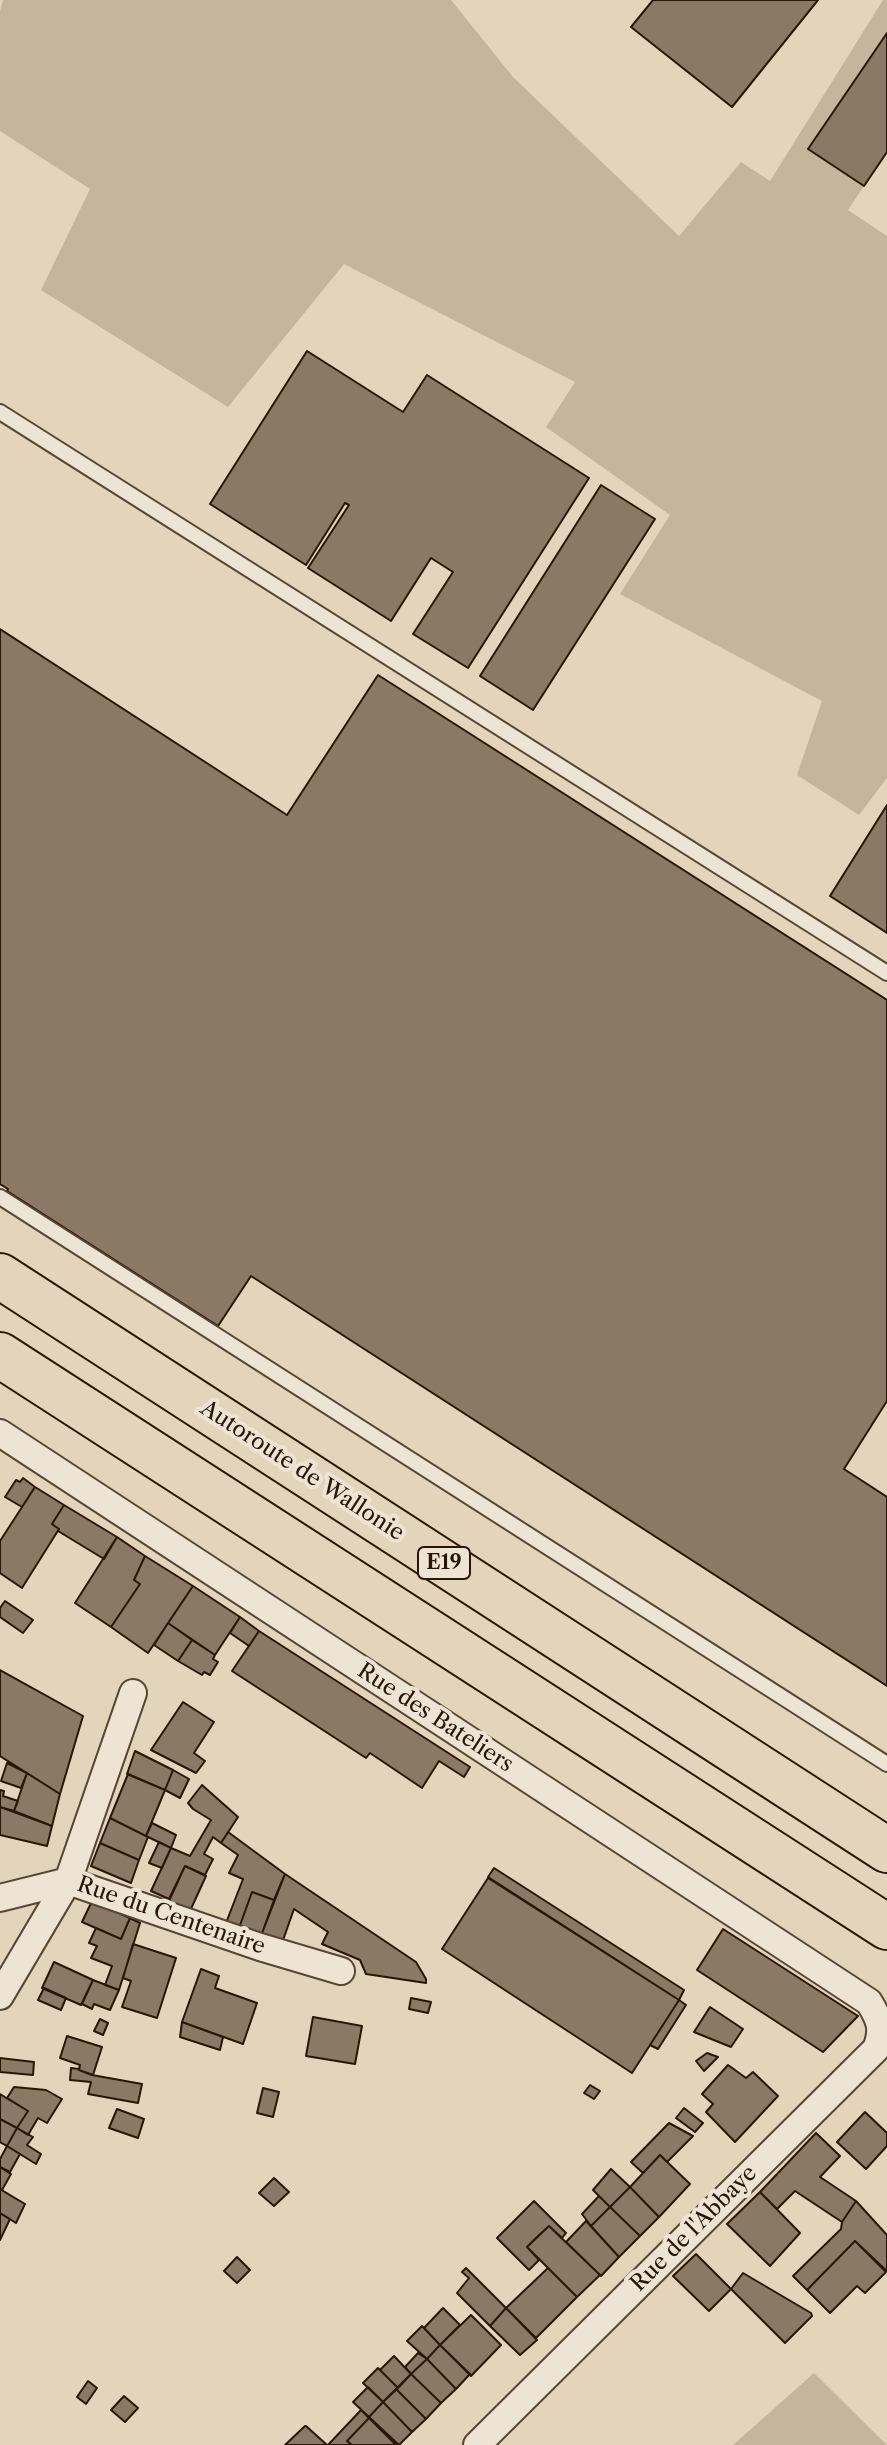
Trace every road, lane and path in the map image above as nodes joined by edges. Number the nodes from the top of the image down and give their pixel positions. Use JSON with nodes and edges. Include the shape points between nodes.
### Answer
{"nodes":[{"id":1,"x":0,"y":412,"type":"edge"},
{"id":2,"x":887,"y":973,"type":"edge"},
{"id":3,"x":0,"y":1197,"type":"edge"},
{"id":4,"x":0,"y":1276,"type":"edge"},
{"id":5,"x":0,"y":1355,"type":"edge"},
{"id":6,"x":0,"y":1433,"type":"edge"},
{"id":7,"x":133,"y":1693,"type":"dead end"},
{"id":8,"x":887,"y":1764,"type":"edge"},
{"id":9,"x":887,"y":1850,"type":"edge"},
{"id":10,"x":68,"y":1881,"type":"junction"},
{"id":11,"x":0,"y":1898,"type":"edge"},
{"id":12,"x":887,"y":1927,"type":"edge"},
{"id":13,"x":341,"y":1971,"type":"dead end"},
{"id":14,"x":0,"y":1996,"type":"edge"},
{"id":15,"x":869,"y":2002,"type":"joint"},
{"id":16,"x":477,"y":2445,"type":"edge"}],
"edges":[{"from":1,"to":2,"type":"lane"},
{"from":3,"to":8,"type":"lane"},
{"from":4,"to":9,"type":"highway","name":"Autoroute de Wallonie","number":"E19"},
{"from":5,"to":12,"type":"highway"},
{"from":6,"to":15,"type":"street","name":"Rue des Bateliers"},
{"from":7,"to":10,"type":"street"},
{"from":10,"to":11,"type":"street","name":"Rue du Centenaire"},
{"from":10,"to":13,"type":"street","name":"Rue du Centenaire"},
{"from":10,"to":14,"type":"street"},
{"from":15,"to":16,"type":"street","name":"Rue de l'Abbaye","via":[[880,2020],[876,2049]]}]}
